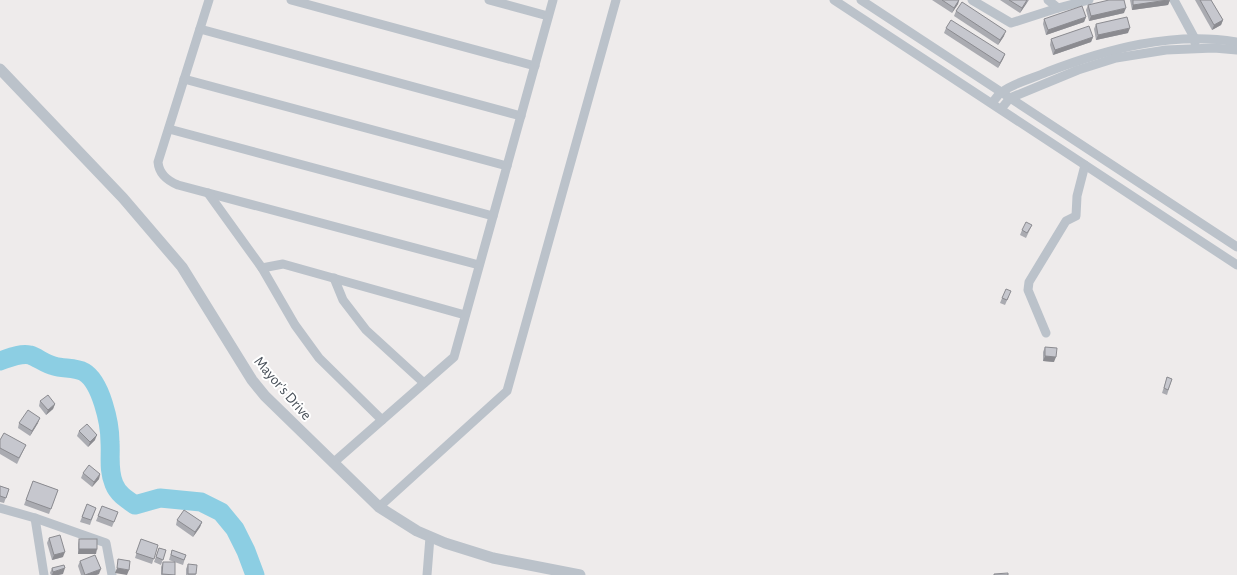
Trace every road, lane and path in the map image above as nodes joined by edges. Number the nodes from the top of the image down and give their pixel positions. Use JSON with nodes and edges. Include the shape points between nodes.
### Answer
{"nodes":[{"id":1,"x":209,"y":0,"type":"edge"},
{"id":2,"x":291,"y":0,"type":"edge"},
{"id":3,"x":489,"y":0,"type":"edge"},
{"id":4,"x":553,"y":0,"type":"edge"},
{"id":5,"x":616,"y":0,"type":"edge"},
{"id":6,"x":834,"y":0,"type":"edge"},
{"id":7,"x":861,"y":0,"type":"edge"},
{"id":8,"x":972,"y":0,"type":"edge"},
{"id":9,"x":1048,"y":0,"type":"edge"},
{"id":10,"x":1089,"y":0,"type":"edge"},
{"id":11,"x":1174,"y":0,"type":"edge"},
{"id":12,"x":1058,"y":8,"type":"junction"},
{"id":13,"x":548,"y":16,"type":"junction"},
{"id":14,"x":200,"y":29,"type":"junction"},
{"id":15,"x":1195,"y":39,"type":"junction"},
{"id":16,"x":1237,"y":42,"type":"edge"},
{"id":17,"x":1196,"y":49,"type":"junction"},
{"id":18,"x":1237,"y":50,"type":"edge"},
{"id":19,"x":535,"y":66,"type":"junction"},
{"id":20,"x":0,"y":69,"type":"edge"},
{"id":21,"x":184,"y":79,"type":"junction"},
{"id":22,"x":1002,"y":92,"type":"junction"},
{"id":23,"x":1010,"y":98,"type":"junction"},
{"id":24,"x":992,"y":104,"type":"junction"},
{"id":25,"x":1001,"y":109,"type":"junction"},
{"id":26,"x":521,"y":116,"type":"junction"},
{"id":27,"x":169,"y":129,"type":"junction"},
{"id":28,"x":1085,"y":164,"type":"junction"},
{"id":29,"x":507,"y":166,"type":"junction"},
{"id":30,"x":208,"y":193,"type":"junction"},
{"id":31,"x":493,"y":216,"type":"junction"},
{"id":32,"x":1237,"y":247,"type":"edge"},
{"id":33,"x":1237,"y":265,"type":"edge"},
{"id":34,"x":479,"y":266,"type":"junction"},
{"id":35,"x":262,"y":268,"type":"junction"},
{"id":36,"x":334,"y":278,"type":"junction"},
{"id":37,"x":465,"y":315,"type":"junction"},
{"id":38,"x":1046,"y":333,"type":"dead end"},
{"id":39,"x":424,"y":383,"type":"junction"},
{"id":40,"x":382,"y":420,"type":"junction"},
{"id":41,"x":333,"y":463,"type":"junction"},
{"id":42,"x":380,"y":507,"type":"junction"},
{"id":43,"x":0,"y":508,"type":"edge"},
{"id":44,"x":35,"y":518,"type":"junction"},
{"id":45,"x":430,"y":537,"type":"junction"},
{"id":46,"x":44,"y":575,"type":"edge"},
{"id":47,"x":112,"y":575,"type":"edge"},
{"id":48,"x":427,"y":575,"type":"edge"},
{"id":49,"x":580,"y":575,"type":"edge"}],
"edges":[{"from":1,"to":14,"type":"street"},
{"from":2,"to":19,"type":"street"},
{"from":3,"to":13,"type":"street"},
{"from":4,"to":13,"type":"street"},
{"from":5,"to":42,"type":"street","via":[[506,391]]},
{"from":6,"to":24,"type":"street"},
{"from":7,"to":22,"type":"street"},
{"from":8,"to":12,"type":"street","via":[[1011,23]]},
{"from":9,"to":12,"type":"street"},
{"from":10,"to":12,"type":"street"},
{"from":11,"to":15,"type":"street"},
{"from":13,"to":19,"type":"street"},
{"from":14,"to":21,"type":"street"},
{"from":14,"to":26,"type":"street"},
{"from":15,"to":16,"type":"street"},
{"from":15,"to":17,"type":"street"},
{"from":15,"to":22,"type":"street","via":[[1108,51]]},
{"from":17,"to":18,"type":"street"},
{"from":17,"to":23,"type":"street","via":[[1116,58]]},
{"from":19,"to":26,"type":"street"},
{"from":20,"to":41,"type":"street","name":"Mayor's Drive","via":[[123,198],[182,266],[252,380]]},
{"from":21,"to":27,"type":"street"},
{"from":21,"to":29,"type":"street"},
{"from":22,"to":23,"type":"street"},
{"from":22,"to":24,"type":"street"},
{"from":23,"to":25,"type":"street"},
{"from":23,"to":32,"type":"street"},
{"from":24,"to":25,"type":"street"},
{"from":25,"to":28,"type":"street"},
{"from":26,"to":29,"type":"street"},
{"from":27,"to":30,"type":"street","via":[[158,168],[169,182]]},
{"from":27,"to":31,"type":"street"},
{"from":28,"to":33,"type":"street"},
{"from":28,"to":38,"type":"street","via":[[1076,216],[1066,221],[1029,282],[1028,290]]},
{"from":29,"to":31,"type":"street"},
{"from":30,"to":34,"type":"street"},
{"from":30,"to":35,"type":"street"},
{"from":31,"to":34,"type":"street"},
{"from":34,"to":37,"type":"street"},
{"from":35,"to":36,"type":"street","via":[[283,264]]},
{"from":35,"to":40,"type":"street","via":[[295,325],[319,358]]},
{"from":36,"to":37,"type":"street"},
{"from":36,"to":39,"type":"street","via":[[343,300],[366,330]]},
{"from":37,"to":39,"type":"street","via":[[454,356]]},
{"from":39,"to":40,"type":"street"},
{"from":40,"to":41,"type":"street"},
{"from":41,"to":42,"type":"street","name":"Mayor's Drive"},
{"from":42,"to":45,"type":"street","name":"Mayor's Drive"},
{"from":43,"to":44,"type":"street"},
{"from":44,"to":46,"type":"street"},
{"from":44,"to":47,"type":"street","via":[[106,543]]},
{"from":45,"to":48,"type":"street"},
{"from":45,"to":49,"type":"street","name":"Mayor's Drive","via":[[493,558]]}]}
